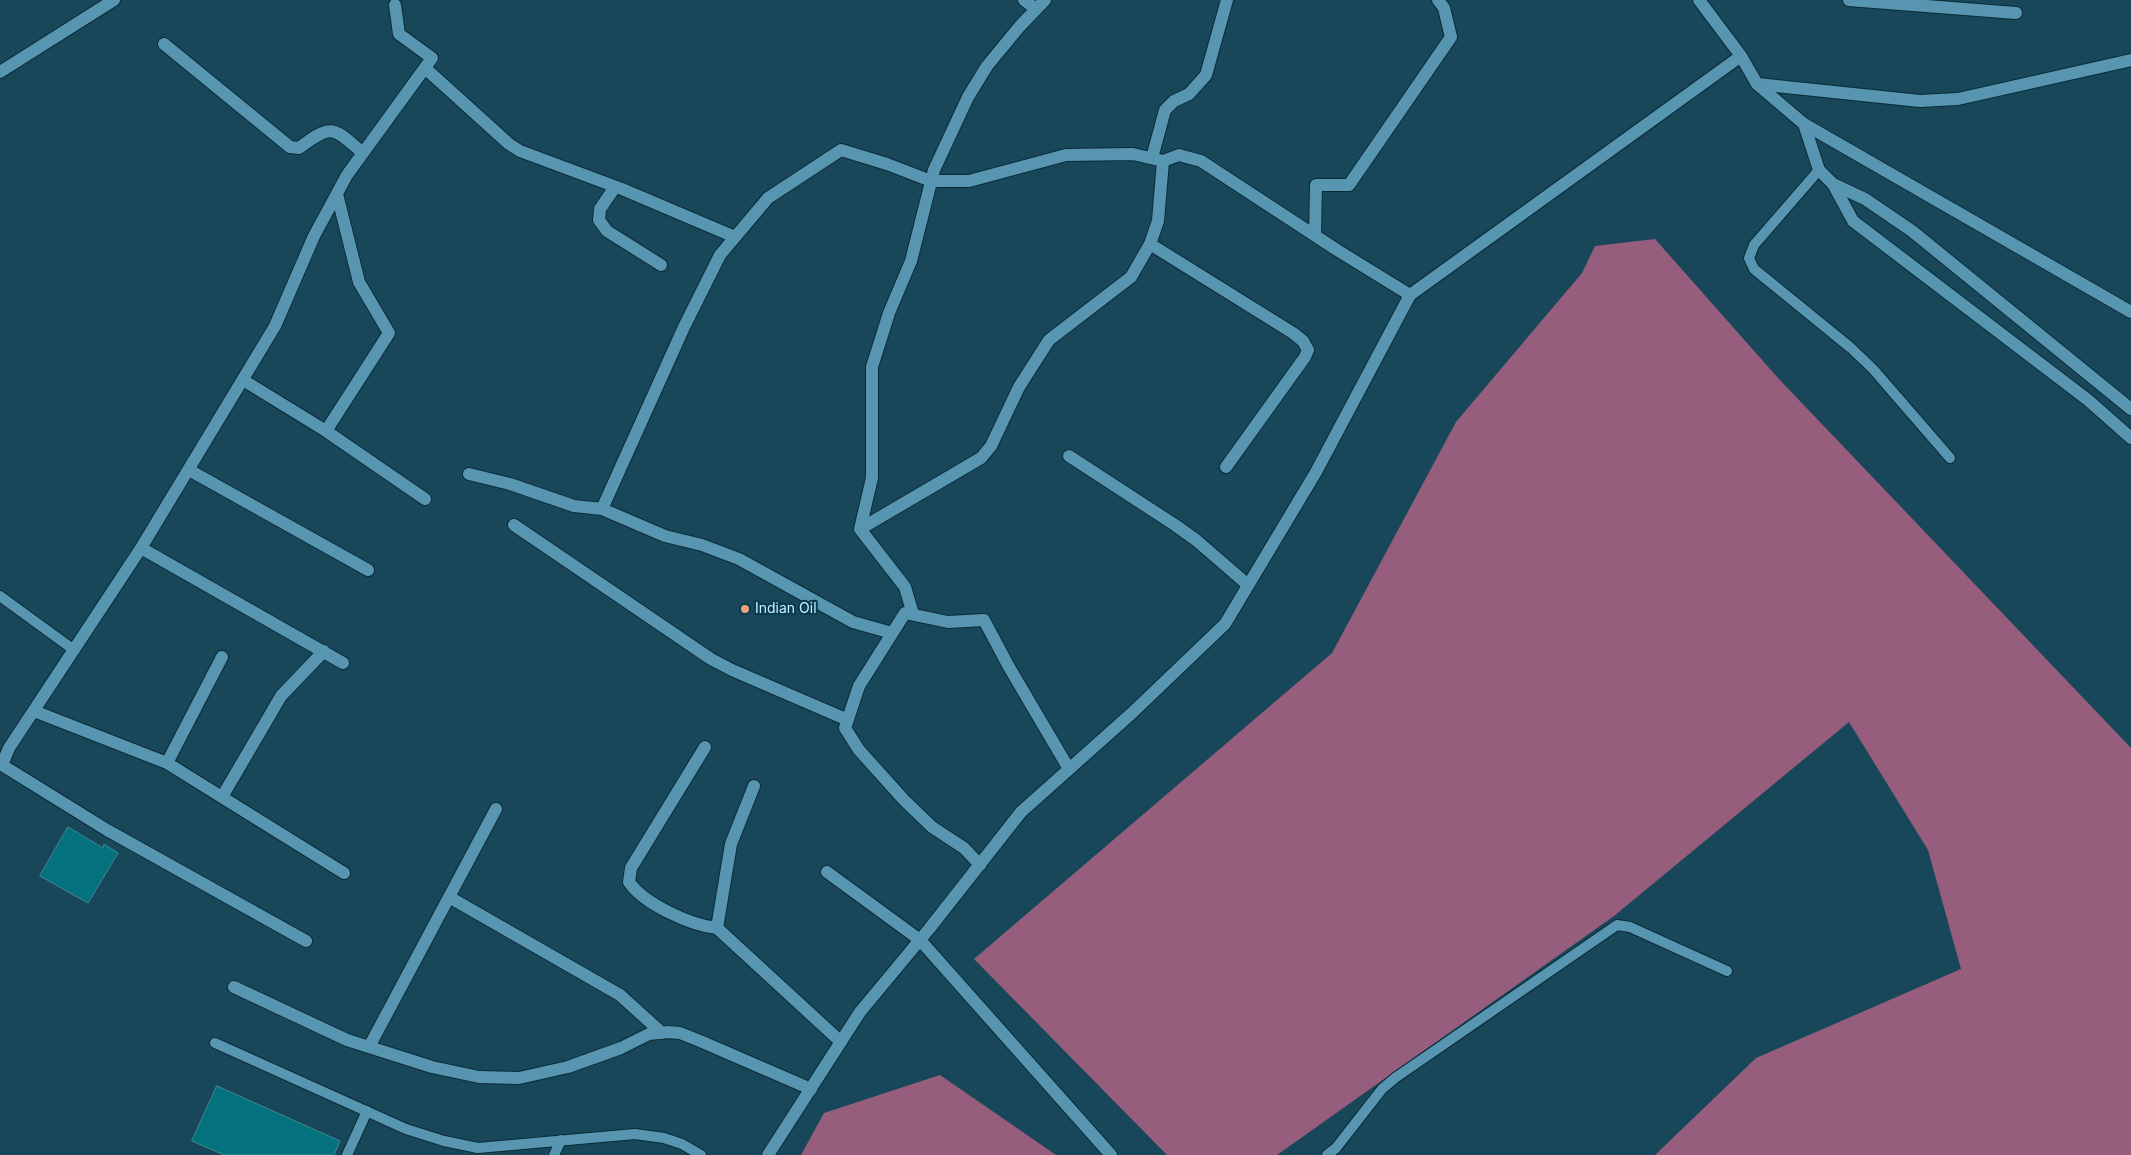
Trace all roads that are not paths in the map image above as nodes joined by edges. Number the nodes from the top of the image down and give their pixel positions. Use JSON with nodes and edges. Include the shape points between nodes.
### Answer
{"nodes":[{"id":1,"x":114,"y":0,"type":"edge"},
{"id":2,"x":1024,"y":0,"type":"edge"},
{"id":3,"x":1227,"y":0,"type":"edge"},
{"id":4,"x":1438,"y":0,"type":"edge"},
{"id":5,"x":1699,"y":0,"type":"edge"},
{"id":6,"x":1849,"y":0,"type":"edge"},
{"id":7,"x":394,"y":2,"type":"edge"},
{"id":8,"x":1041,"y":4,"type":"edge"},
{"id":9,"x":2016,"y":13,"type":"dead end"},
{"id":10,"x":164,"y":44,"type":"dead end"},
{"id":11,"x":1741,"y":56,"type":"junction"},
{"id":12,"x":2131,"y":60,"type":"edge"},
{"id":13,"x":425,"y":68,"type":"junction"},
{"id":14,"x":0,"y":72,"type":"edge"},
{"id":15,"x":1757,"y":84,"type":"junction"},
{"id":16,"x":1804,"y":124,"type":"junction"},
{"id":17,"x":363,"y":153,"type":"junction"},
{"id":18,"x":1158,"y":159,"type":"junction"},
{"id":19,"x":1819,"y":170,"type":"junction"},
{"id":20,"x":931,"y":182,"type":"junction"},
{"id":21,"x":1833,"y":184,"type":"junction"},
{"id":22,"x":615,"y":187,"type":"junction"},
{"id":23,"x":337,"y":194,"type":"junction"},
{"id":24,"x":1315,"y":235,"type":"junction"},
{"id":25,"x":735,"y":237,"type":"junction"},
{"id":26,"x":1150,"y":244,"type":"junction"},
{"id":27,"x":662,"y":265,"type":"dead end"},
{"id":28,"x":1410,"y":295,"type":"junction"},
{"id":29,"x":2131,"y":312,"type":"edge"},
{"id":30,"x":243,"y":380,"type":"junction"},
{"id":31,"x":2131,"y":408,"type":"edge"},
{"id":32,"x":326,"y":431,"type":"junction"},
{"id":33,"x":2131,"y":438,"type":"edge"},
{"id":34,"x":1069,"y":456,"type":"dead end"},
{"id":35,"x":1950,"y":458,"type":"dead end"},
{"id":36,"x":1226,"y":467,"type":"dead end"},
{"id":37,"x":189,"y":470,"type":"junction"},
{"id":38,"x":469,"y":474,"type":"dead end"},
{"id":39,"x":425,"y":500,"type":"dead end"},
{"id":40,"x":602,"y":509,"type":"junction"},
{"id":41,"x":514,"y":525,"type":"dead end"},
{"id":42,"x":860,"y":529,"type":"junction"},
{"id":43,"x":141,"y":548,"type":"junction"},
{"id":44,"x":368,"y":570,"type":"dead end"},
{"id":45,"x":1248,"y":585,"type":"junction"},
{"id":46,"x":0,"y":596,"type":"edge"},
{"id":47,"x":913,"y":614,"type":"junction"},
{"id":48,"x":892,"y":633,"type":"junction"},
{"id":49,"x":74,"y":650,"type":"junction"},
{"id":50,"x":324,"y":651,"type":"junction"},
{"id":51,"x":222,"y":657,"type":"dead end"},
{"id":52,"x":344,"y":662,"type":"dead end"},
{"id":53,"x":34,"y":711,"type":"junction"},
{"id":54,"x":848,"y":720,"type":"junction"},
{"id":55,"x":705,"y":747,"type":"dead end"},
{"id":56,"x":167,"y":763,"type":"junction"},
{"id":57,"x":1,"y":767,"type":"edge"},
{"id":58,"x":1069,"y":769,"type":"junction"},
{"id":59,"x":754,"y":786,"type":"dead end"},
{"id":60,"x":222,"y":797,"type":"junction"},
{"id":61,"x":496,"y":809,"type":"dead end"},
{"id":62,"x":980,"y":865,"type":"junction"},
{"id":63,"x":827,"y":872,"type":"dead end"},
{"id":64,"x":344,"y":873,"type":"dead end"},
{"id":65,"x":449,"y":897,"type":"junction"},
{"id":66,"x":717,"y":928,"type":"junction"},
{"id":67,"x":920,"y":940,"type":"junction"},
{"id":68,"x":306,"y":941,"type":"dead end"},
{"id":69,"x":1727,"y":971,"type":"dead end"},
{"id":70,"x":234,"y":986,"type":"dead end"},
{"id":71,"x":662,"y":1033,"type":"junction"},
{"id":72,"x":841,"y":1042,"type":"junction"},
{"id":73,"x":215,"y":1043,"type":"dead end"},
{"id":74,"x":369,"y":1047,"type":"junction"},
{"id":75,"x":810,"y":1088,"type":"junction"},
{"id":76,"x":367,"y":1111,"type":"junction"},
{"id":77,"x":561,"y":1140,"type":"junction"},
{"id":78,"x":347,"y":1155,"type":"edge"},
{"id":79,"x":554,"y":1155,"type":"edge"},
{"id":80,"x":701,"y":1155,"type":"edge"},
{"id":81,"x":768,"y":1155,"type":"edge"},
{"id":82,"x":1111,"y":1155,"type":"edge"},
{"id":83,"x":1327,"y":1155,"type":"edge"}],
"edges":[{"from":1,"to":14,"type":"street"},
{"from":2,"to":8,"type":"street"},
{"from":3,"to":18,"type":"street","via":[[1206,75],[1189,94],[1165,110]]},
{"from":4,"to":24,"type":"street","via":[[1444,8],[1451,37],[1349,185],[1316,184]]},
{"from":5,"to":11,"type":"street"},
{"from":6,"to":9,"type":"street"},
{"from":7,"to":13,"type":"street","via":[[398,34],[432,58]]},
{"from":8,"to":20,"type":"street","via":[[987,66],[972,90]]},
{"from":10,"to":17,"type":"street","via":[[290,147],[299,148],[327,130],[338,132]]},
{"from":11,"to":15,"type":"street"},
{"from":11,"to":28,"type":"street"},
{"from":12,"to":15,"type":"street","via":[[1958,98],[1920,101]]},
{"from":13,"to":17,"type":"street"},
{"from":13,"to":22,"type":"street","via":[[509,144]]},
{"from":15,"to":16,"type":"street"},
{"from":16,"to":19,"type":"street"},
{"from":16,"to":29,"type":"street"},
{"from":17,"to":23,"type":"street"},
{"from":18,"to":20,"type":"street","via":[[1134,154],[1066,155],[969,180]]},
{"from":18,"to":24,"type":"street","via":[[1179,155],[1201,161]]},
{"from":18,"to":26,"type":"street","via":[[1158,222]]},
{"from":19,"to":21,"type":"street"},
{"from":19,"to":35,"type":"lane","via":[[1754,245],[1749,258],[1751,264],[1867,363]]},
{"from":20,"to":25,"type":"street","via":[[841,150],[768,198]]},
{"from":20,"to":42,"type":"street","via":[[911,260],[889,313],[872,367],[872,478]]},
{"from":21,"to":31,"type":"street","via":[[1865,199],[1912,231]]},
{"from":21,"to":33,"type":"street","via":[[1853,221],[2088,400]]},
{"from":22,"to":25,"type":"street"},
{"from":22,"to":27,"type":"street","via":[[600,208],[598,220],[607,230]]},
{"from":23,"to":30,"type":"street","via":[[314,236],[275,326]]},
{"from":23,"to":32,"type":"street","via":[[359,282],[389,334]]},
{"from":24,"to":28,"type":"street"},
{"from":25,"to":40,"type":"street","via":[[720,255],[688,319]]},
{"from":26,"to":36,"type":"street","via":[[1293,333],[1308,350]]},
{"from":26,"to":42,"type":"street","via":[[1131,277],[1049,340],[1019,387],[991,446],[980,458]]},
{"from":28,"to":45,"type":"street","via":[[1316,472]]},
{"from":30,"to":32,"type":"street"},
{"from":30,"to":37,"type":"street"},
{"from":32,"to":39,"type":"street"},
{"from":34,"to":45,"type":"street","via":[[1196,540]]},
{"from":37,"to":43,"type":"street"},
{"from":37,"to":44,"type":"street"},
{"from":38,"to":40,"type":"street","via":[[574,506]]},
{"from":40,"to":48,"type":"street","via":[[665,536],[726,553],[853,622]]},
{"from":41,"to":54,"type":"street","via":[[711,659]]},
{"from":42,"to":47,"type":"street","via":[[905,588]]},
{"from":43,"to":49,"type":"street"},
{"from":43,"to":50,"type":"street"},
{"from":45,"to":58,"type":"street","via":[[1225,624]]},
{"from":46,"to":49,"type":"lane"},
{"from":47,"to":48,"type":"street","via":[[905,613]]},
{"from":47,"to":58,"type":"street","via":[[948,622],[984,620]]},
{"from":48,"to":54,"type":"street","via":[[859,686]]},
{"from":49,"to":53,"type":"street"},
{"from":50,"to":52,"type":"street"},
{"from":50,"to":60,"type":"street","via":[[280,696]]},
{"from":51,"to":56,"type":"street"},
{"from":53,"to":56,"type":"street"},
{"from":53,"to":57,"type":"street","via":[[9,748]]},
{"from":54,"to":62,"type":"street","via":[[845,728],[859,750],[904,800],[932,827],[964,848]]},
{"from":55,"to":66,"type":"street","via":[[631,868],[629,882],[636,892],[687,921]]},
{"from":56,"to":60,"type":"street"},
{"from":57,"to":68,"type":"street"},
{"from":58,"to":62,"type":"street","via":[[1021,812]]},
{"from":59,"to":66,"type":"street","via":[[731,844]]},
{"from":60,"to":64,"type":"street"},
{"from":61,"to":65,"type":"street"},
{"from":62,"to":67,"type":"street"},
{"from":63,"to":67,"type":"street"},
{"from":65,"to":71,"type":"street","via":[[620,995]]},
{"from":65,"to":74,"type":"street"},
{"from":66,"to":72,"type":"street"},
{"from":67,"to":72,"type":"street","via":[[860,1012]]},
{"from":67,"to":82,"type":"street"},
{"from":69,"to":83,"type":"lane","via":[[1630,927],[1617,925],[1395,1078]]},
{"from":70,"to":74,"type":"street"},
{"from":71,"to":74,"type":"street","via":[[649,1034],[568,1067],[519,1078],[479,1076],[432,1067]]},
{"from":71,"to":75,"type":"street","via":[[680,1034],[700,1041]]},
{"from":72,"to":75,"type":"street"},
{"from":73,"to":76,"type":"lane"},
{"from":75,"to":81,"type":"street"},
{"from":76,"to":77,"type":"lane","via":[[406,1129],[478,1148]]},
{"from":76,"to":78,"type":"lane"},
{"from":77,"to":79,"type":"lane"},
{"from":77,"to":80,"type":"lane","via":[[635,1134],[682,1144]]}]}
